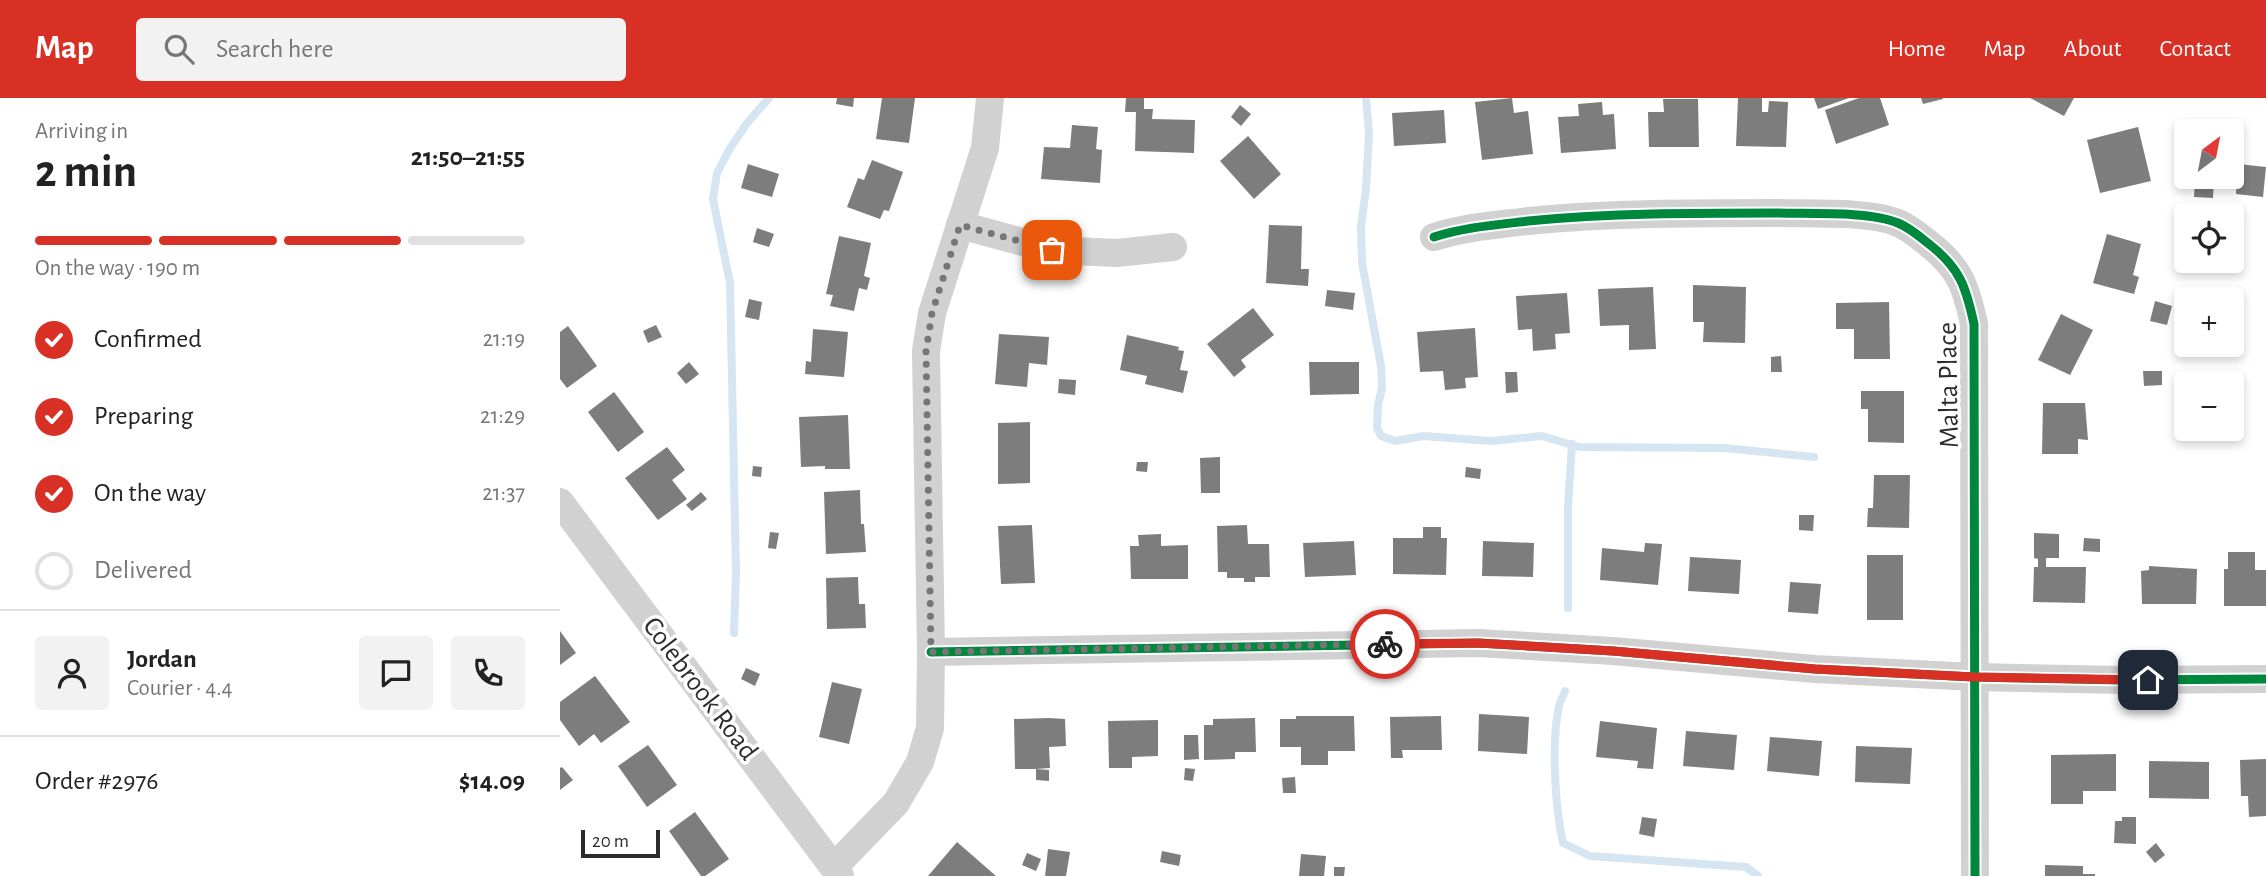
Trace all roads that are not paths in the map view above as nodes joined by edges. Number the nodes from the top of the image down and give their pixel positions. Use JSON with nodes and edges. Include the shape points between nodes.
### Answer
{"nodes":[{"id":1,"x":990,"y":98,"type":"edge"},
{"id":2,"x":960,"y":225,"type":"junction"},
{"id":3,"x":1434,"y":237,"type":"dead end"},
{"id":4,"x":1173,"y":247,"type":"dead end"},
{"id":5,"x":560,"y":502,"type":"edge"},
{"id":6,"x":931,"y":652,"type":"junction"},
{"id":7,"x":1974,"y":677,"type":"junction"},
{"id":8,"x":2266,"y":679,"type":"edge"},
{"id":9,"x":837,"y":872,"type":"edge"},
{"id":10,"x":1975,"y":876,"type":"edge"}],
"edges":[{"from":1,"to":2,"type":"street","via":[[985,148]]},
{"from":2,"to":4,"type":"street","via":[[1052,250],[1117,253]]},
{"from":2,"to":6,"type":"street","via":[[932,313],[926,351]]},
{"from":3,"to":7,"type":"street","name":"Malta Place","via":[[1460,228],[1553,219],[1670,212],[1803,214],[1896,222],[1946,257],[1966,290],[1974,324]]},
{"from":5,"to":9,"type":"street","name":"Colebrook Road"},
{"from":6,"to":7,"type":"street","via":[[1478,643]]},
{"from":6,"to":9,"type":"street","via":[[930,728],[920,762],[896,803]]},
{"from":7,"to":8,"type":"street"},
{"from":7,"to":10,"type":"street","name":"Malta Place"}]}
